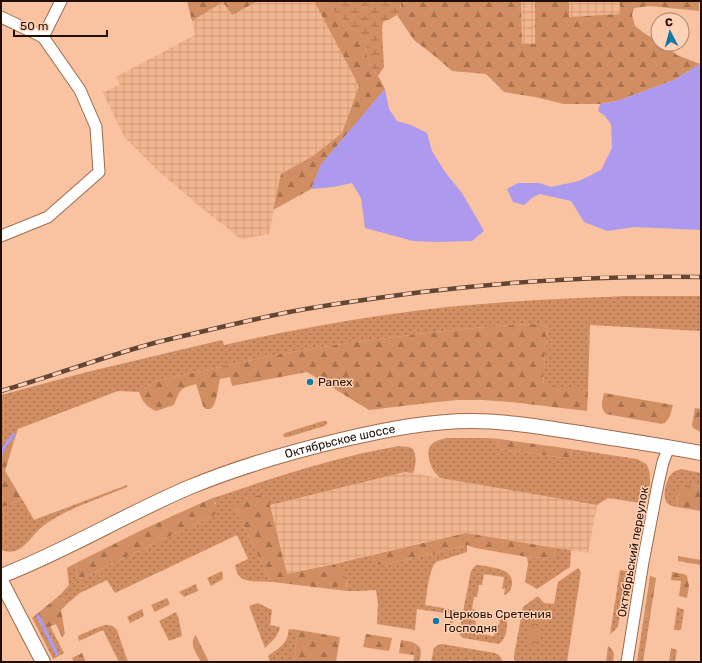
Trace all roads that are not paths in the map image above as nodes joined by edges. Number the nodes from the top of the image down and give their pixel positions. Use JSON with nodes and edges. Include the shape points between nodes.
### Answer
{"nodes":[{"id":1,"x":61,"y":1,"type":"edge"},
{"id":2,"x":1,"y":17,"type":"edge"},
{"id":3,"x":43,"y":37,"type":"junction"},
{"id":4,"x":1,"y":236,"type":"edge"},
{"id":5,"x":669,"y":447,"type":"junction"},
{"id":6,"x":701,"y":453,"type":"edge"},
{"id":7,"x":1,"y":576,"type":"edge"},
{"id":8,"x":1,"y":582,"type":"edge"},
{"id":9,"x":43,"y":662,"type":"edge"},
{"id":10,"x":627,"y":662,"type":"edge"}],
"edges":[{"from":1,"to":3,"type":"street"},
{"from":2,"to":3,"type":"street"},
{"from":3,"to":4,"type":"street","via":[[80,90],[96,127],[99,172],[48,217]]},
{"from":5,"to":6,"type":"street","name":"Октябрьское шоссе"},
{"from":5,"to":7,"type":"street","name":"Октябрьское шоссе","via":[[489,421],[455,421],[380,432],[303,450],[215,477],[156,502],[48,556]]},
{"from":5,"to":10,"type":"street","name":"Октябрьский переулок","via":[[658,484]]},
{"from":8,"to":9,"type":"street"}]}
